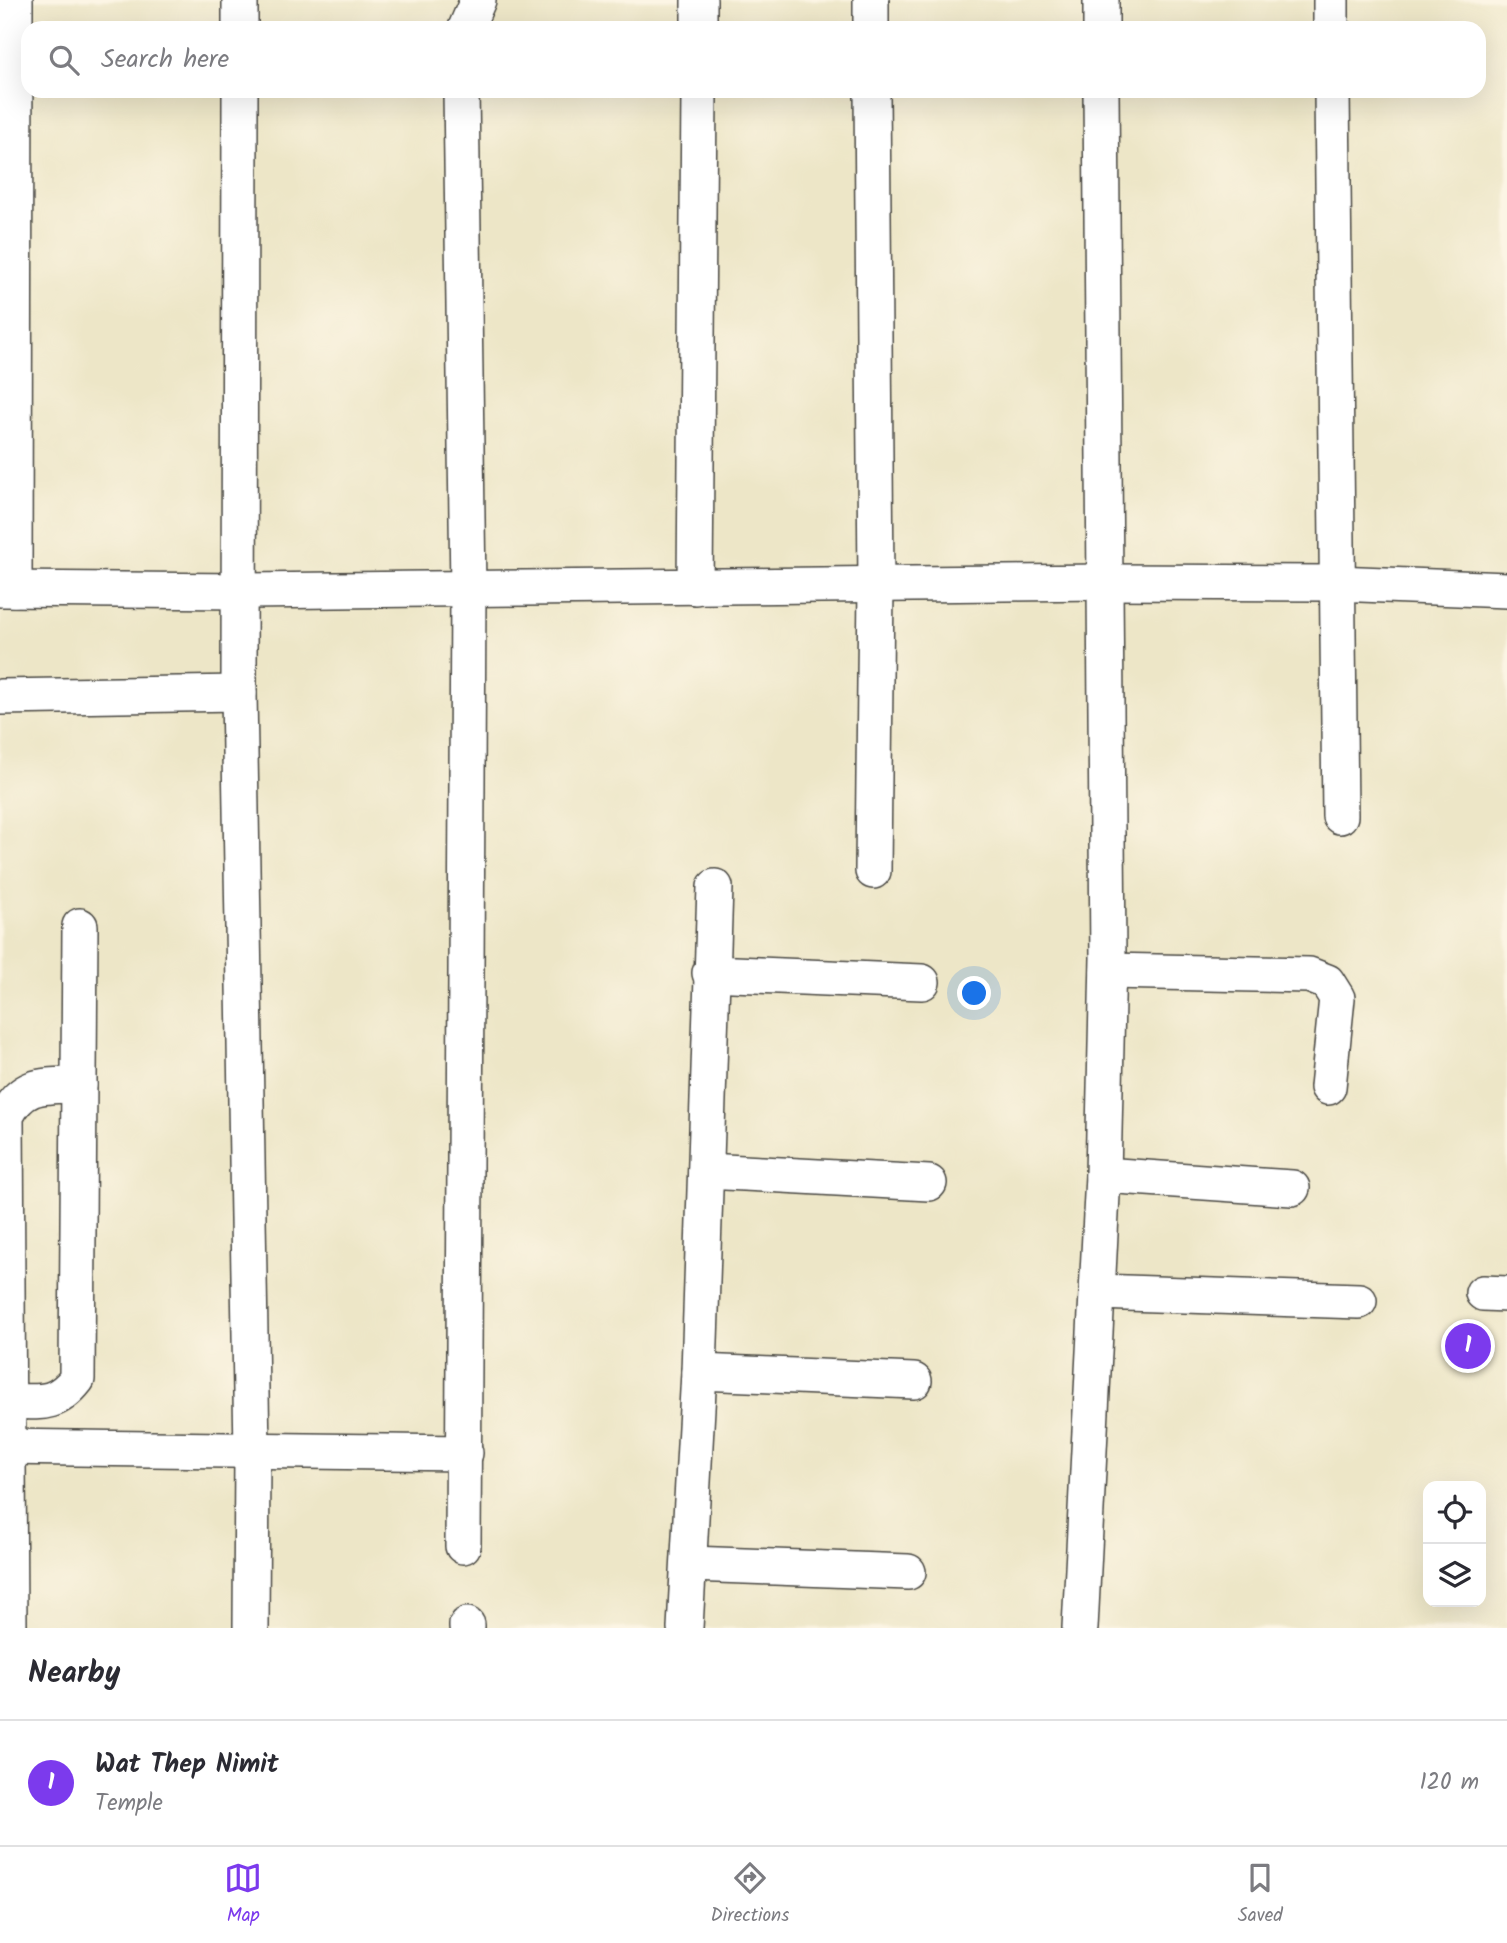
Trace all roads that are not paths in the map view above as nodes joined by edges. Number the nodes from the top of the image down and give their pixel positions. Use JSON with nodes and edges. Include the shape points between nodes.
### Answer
{"nodes":[{"id":1,"x":15,"y":0,"type":"edge"},
{"id":2,"x":240,"y":0,"type":"edge"},
{"id":3,"x":478,"y":0,"type":"edge"},
{"id":4,"x":699,"y":0,"type":"edge"},
{"id":5,"x":871,"y":0,"type":"edge"},
{"id":6,"x":1101,"y":0,"type":"edge"},
{"id":7,"x":1331,"y":0,"type":"edge"},
{"id":8,"x":240,"y":21,"type":"edge"},
{"id":9,"x":469,"y":21,"type":"edge"},
{"id":10,"x":699,"y":21,"type":"edge"},
{"id":11,"x":871,"y":21,"type":"edge"},
{"id":12,"x":1101,"y":21,"type":"edge"},
{"id":13,"x":1331,"y":21,"type":"edge"},
{"id":14,"x":240,"y":98,"type":"edge"},
{"id":15,"x":461,"y":98,"type":"edge"},
{"id":16,"x":699,"y":98,"type":"edge"},
{"id":17,"x":872,"y":98,"type":"edge"},
{"id":18,"x":1101,"y":98,"type":"edge"},
{"id":19,"x":1332,"y":98,"type":"edge"},
{"id":20,"x":1105,"y":582,"type":"junction"},
{"id":21,"x":1336,"y":583,"type":"junction"},
{"id":22,"x":876,"y":584,"type":"junction"},
{"id":23,"x":695,"y":587,"type":"junction"},
{"id":24,"x":7,"y":589,"type":"edge"},
{"id":25,"x":468,"y":589,"type":"junction"},
{"id":26,"x":1507,"y":590,"type":"edge"},
{"id":27,"x":241,"y":591,"type":"junction"},
{"id":28,"x":239,"y":693,"type":"junction"},
{"id":29,"x":0,"y":697,"type":"edge"},
{"id":30,"x":1340,"y":816,"type":"dead end"},
{"id":31,"x":873,"y":871,"type":"dead end"},
{"id":32,"x":715,"y":887,"type":"dead end"},
{"id":33,"x":80,"y":926,"type":"dead end"},
{"id":34,"x":1108,"y":971,"type":"junction"},
{"id":35,"x":710,"y":973,"type":"junction"},
{"id":36,"x":922,"y":982,"type":"dead end"},
{"id":37,"x":79,"y":1086,"type":"junction"},
{"id":38,"x":1328,"y":1087,"type":"dead end"},
{"id":39,"x":706,"y":1171,"type":"junction"},
{"id":40,"x":1103,"y":1175,"type":"junction"},
{"id":41,"x":929,"y":1182,"type":"dead end"},
{"id":42,"x":1292,"y":1188,"type":"dead end"},
{"id":43,"x":1097,"y":1292,"type":"junction"},
{"id":44,"x":1359,"y":1301,"type":"dead end"},
{"id":45,"x":699,"y":1372,"type":"junction"},
{"id":46,"x":914,"y":1381,"type":"dead end"},
{"id":47,"x":9,"y":1401,"type":"junction"},
{"id":48,"x":5,"y":1447,"type":"edge"},
{"id":49,"x":252,"y":1451,"type":"junction"},
{"id":50,"x":465,"y":1453,"type":"junction"},
{"id":51,"x":463,"y":1546,"type":"dead end"},
{"id":52,"x":690,"y":1563,"type":"junction"},
{"id":53,"x":908,"y":1572,"type":"dead end"},
{"id":54,"x":9,"y":1628,"type":"edge"},
{"id":55,"x":251,"y":1628,"type":"edge"},
{"id":56,"x":685,"y":1628,"type":"edge"},
{"id":57,"x":1080,"y":1628,"type":"edge"}],
"edges":[{"from":1,"to":24,"type":"street"},
{"from":2,"to":8,"type":"street"},
{"from":3,"to":9,"type":"street"},
{"from":4,"to":10,"type":"street"},
{"from":5,"to":11,"type":"street"},
{"from":6,"to":12,"type":"street"},
{"from":7,"to":13,"type":"street"},
{"from":14,"to":27,"type":"street"},
{"from":15,"to":25,"type":"street"},
{"from":16,"to":23,"type":"street"},
{"from":17,"to":22,"type":"street"},
{"from":18,"to":20,"type":"street"},
{"from":19,"to":21,"type":"street"},
{"from":20,"to":21,"type":"street"},
{"from":20,"to":22,"type":"street"},
{"from":20,"to":34,"type":"street"},
{"from":21,"to":26,"type":"street"},
{"from":21,"to":30,"type":"street"},
{"from":22,"to":23,"type":"street"},
{"from":22,"to":31,"type":"street"},
{"from":23,"to":25,"type":"street"},
{"from":24,"to":27,"type":"street"},
{"from":25,"to":27,"type":"street"},
{"from":25,"to":50,"type":"street"},
{"from":27,"to":28,"type":"street"},
{"from":28,"to":29,"type":"street"},
{"from":28,"to":49,"type":"street"},
{"from":32,"to":35,"type":"street"},
{"from":33,"to":37,"type":"street"},
{"from":34,"to":38,"type":"street","via":[[1309,975],[1327,982],[1337,998]]},
{"from":34,"to":40,"type":"street"},
{"from":35,"to":36,"type":"street"},
{"from":35,"to":39,"type":"street"},
{"from":37,"to":47,"type":"street","via":[[78,1379],[65,1395],[44,1403]]},
{"from":37,"to":47,"type":"street","via":[[32,1088],[15,1097],[6,1116]]},
{"from":39,"to":41,"type":"street"},
{"from":39,"to":45,"type":"street"},
{"from":40,"to":42,"type":"street"},
{"from":40,"to":43,"type":"street"},
{"from":43,"to":44,"type":"street"},
{"from":43,"to":57,"type":"street"},
{"from":45,"to":46,"type":"street"},
{"from":45,"to":52,"type":"street"},
{"from":47,"to":48,"type":"street"},
{"from":48,"to":49,"type":"street"},
{"from":48,"to":54,"type":"street"},
{"from":49,"to":50,"type":"street"},
{"from":49,"to":55,"type":"street"},
{"from":50,"to":51,"type":"street"},
{"from":52,"to":53,"type":"street"},
{"from":52,"to":56,"type":"street"}]}
